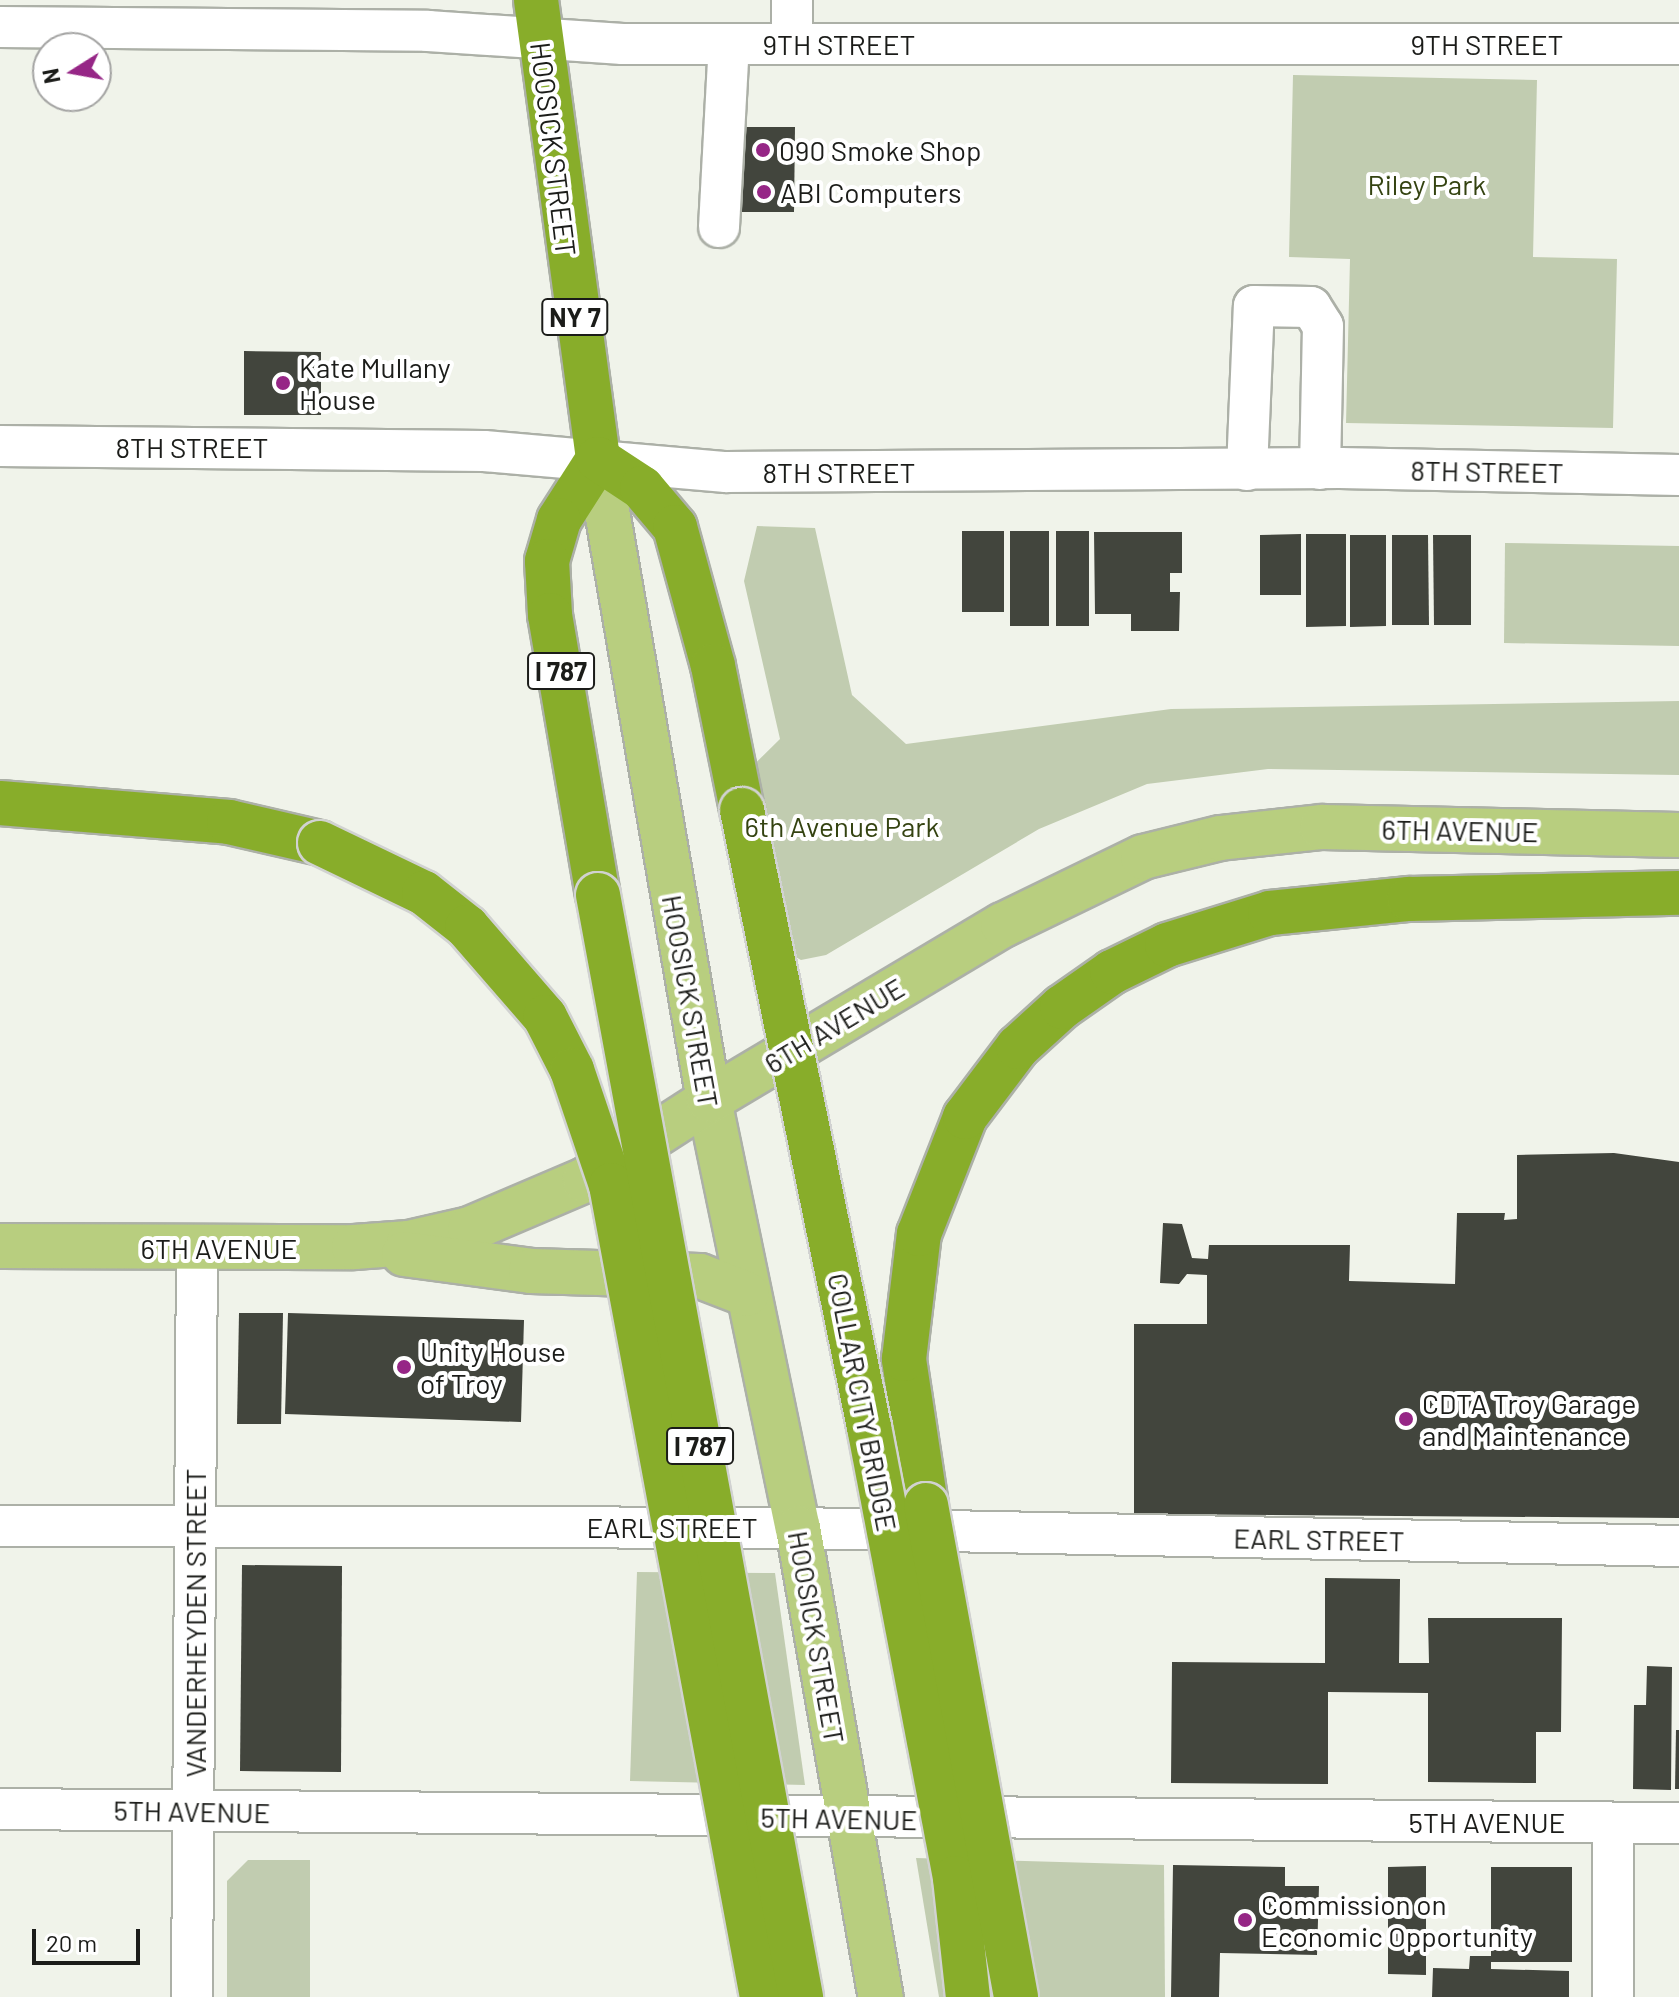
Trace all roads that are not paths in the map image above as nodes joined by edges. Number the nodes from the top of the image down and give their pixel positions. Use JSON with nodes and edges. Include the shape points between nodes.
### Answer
{"nodes":[{"id":1,"x":792,"y":0,"type":"edge"},
{"id":2,"x":367,"y":16,"type":"edge"},
{"id":3,"x":538,"y":20,"type":"edge"},
{"id":4,"x":0,"y":27,"type":"edge"},
{"id":5,"x":729,"y":44,"type":"junction"},
{"id":6,"x":792,"y":44,"type":"junction"},
{"id":7,"x":1679,"y":44,"type":"edge"},
{"id":8,"x":719,"y":227,"type":"dead end"},
{"id":9,"x":0,"y":446,"type":"edge"},
{"id":10,"x":598,"y":459,"type":"junction"},
{"id":11,"x":1320,"y":469,"type":"junction"},
{"id":12,"x":1247,"y":470,"type":"junction"},
{"id":13,"x":1679,"y":475,"type":"edge"},
{"id":14,"x":0,"y":803,"type":"edge"},
{"id":15,"x":1679,"y":835,"type":"edge"},
{"id":16,"x":1679,"y":893,"type":"edge"},
{"id":17,"x":1576,"y":896,"type":"junction"},
{"id":18,"x":1679,"y":904,"type":"edge"},
{"id":19,"x":709,"y":1100,"type":"junction"},
{"id":20,"x":0,"y":1246,"type":"edge"},
{"id":21,"x":354,"y":1247,"type":"junction"},
{"id":22,"x":197,"y":1249,"type":"junction"},
{"id":23,"x":747,"y":1294,"type":"junction"},
{"id":24,"x":195,"y":1524,"type":"junction"},
{"id":25,"x":0,"y":1526,"type":"edge"},
{"id":26,"x":798,"y":1528,"type":"junction"},
{"id":27,"x":1679,"y":1546,"type":"edge"},
{"id":28,"x":0,"y":1809,"type":"edge"},
{"id":29,"x":194,"y":1810,"type":"junction"},
{"id":30,"x":851,"y":1818,"type":"junction"},
{"id":31,"x":1613,"y":1823,"type":"junction"},
{"id":32,"x":1679,"y":1823,"type":"edge"},
{"id":33,"x":192,"y":1997,"type":"edge"},
{"id":34,"x":762,"y":1997,"type":"edge"},
{"id":35,"x":801,"y":1997,"type":"edge"},
{"id":36,"x":881,"y":1997,"type":"edge"},
{"id":37,"x":968,"y":1997,"type":"edge"},
{"id":38,"x":1016,"y":1997,"type":"edge"},
{"id":39,"x":1613,"y":1997,"type":"edge"}],
"edges":[{"from":1,"to":6,"type":"street"},
{"from":2,"to":3,"type":"street","name":"9TH STREET"},
{"from":2,"to":4,"type":"street","name":"9TH STREET"},
{"from":3,"to":5,"type":"street","name":"9TH STREET"},
{"from":3,"to":10,"type":"highway","name":"HOOSICK STREET","number":"NY 7"},
{"from":5,"to":6,"type":"street","name":"9TH STREET"},
{"from":5,"to":8,"type":"street"},
{"from":6,"to":7,"type":"street","name":"9TH STREET"},
{"from":9,"to":10,"type":"street","name":"8TH STREET","via":[[447,449]]},
{"from":10,"to":12,"type":"street","name":"8TH STREET","via":[[726,472]]},
{"from":10,"to":19,"type":"main road","name":"HOOSICK STREET"},
{"from":10,"to":35,"type":"highway","number":"I 787","bridge":true,"via":[[559,520],[547,561],[550,615]]},
{"from":10,"to":37,"type":"highway","name":"COLLAR CITY BRIDGE","bridge":true,"via":[[642,488],[675,527],[713,666],[869,1427],[955,1878]]},
{"from":11,"to":12,"type":"street","name":"8TH STREET"},
{"from":11,"to":12,"type":"street","via":[[1323,326],[1311,307],[1254,306]]},
{"from":11,"to":13,"type":"street","name":"8TH STREET"},
{"from":14,"to":34,"type":"highway","bridge":true,"via":[[229,822],[320,843],[412,886],[467,927],[536,1005],[572,1070],[611,1185]]},
{"from":15,"to":19,"type":"main road","name":"6TH AVENUE","via":[[1322,827],[1220,838],[1143,857],[1003,925]]},
{"from":16,"to":17,"type":"highway"},
{"from":17,"to":18,"type":"highway"},
{"from":17,"to":38,"type":"highway","bridge":true,"via":[[1409,899],[1270,913],[1167,945],[1112,972],[1018,1047],[978,1098],[952,1145],[919,1234],[904,1359]]},
{"from":19,"to":21,"type":"main road","name":"6TH AVENUE","via":[[615,1163],[532,1207],[409,1243]]},
{"from":19,"to":23,"type":"main road","name":"HOOSICK STREET"},
{"from":20,"to":22,"type":"main road","name":"6TH AVENUE"},
{"from":21,"to":22,"type":"main road","name":"6TH AVENUE"},
{"from":21,"to":23,"type":"main road","via":[[531,1271],[700,1276]]},
{"from":22,"to":24,"type":"street","name":"VANDERHEYDEN STREET"},
{"from":23,"to":26,"type":"main road","name":"HOOSICK STREET"},
{"from":24,"to":25,"type":"street","name":"EARL STREET"},
{"from":24,"to":26,"type":"street","name":"EARL STREET"},
{"from":24,"to":29,"type":"street","name":"VANDERHEYDEN STREET"},
{"from":26,"to":27,"type":"street","name":"EARL STREET"},
{"from":26,"to":30,"type":"main road","name":"HOOSICK STREET"},
{"from":28,"to":29,"type":"street","name":"5TH AVENUE"},
{"from":29,"to":30,"type":"street","name":"5TH AVENUE"},
{"from":29,"to":33,"type":"street","name":"VANDERHEYDEN STREET"},
{"from":30,"to":31,"type":"street","name":"5TH AVENUE"},
{"from":30,"to":36,"type":"main road","name":"HOOSICK STREET"},
{"from":31,"to":32,"type":"street","name":"5TH AVENUE"},
{"from":31,"to":39,"type":"street"}]}
